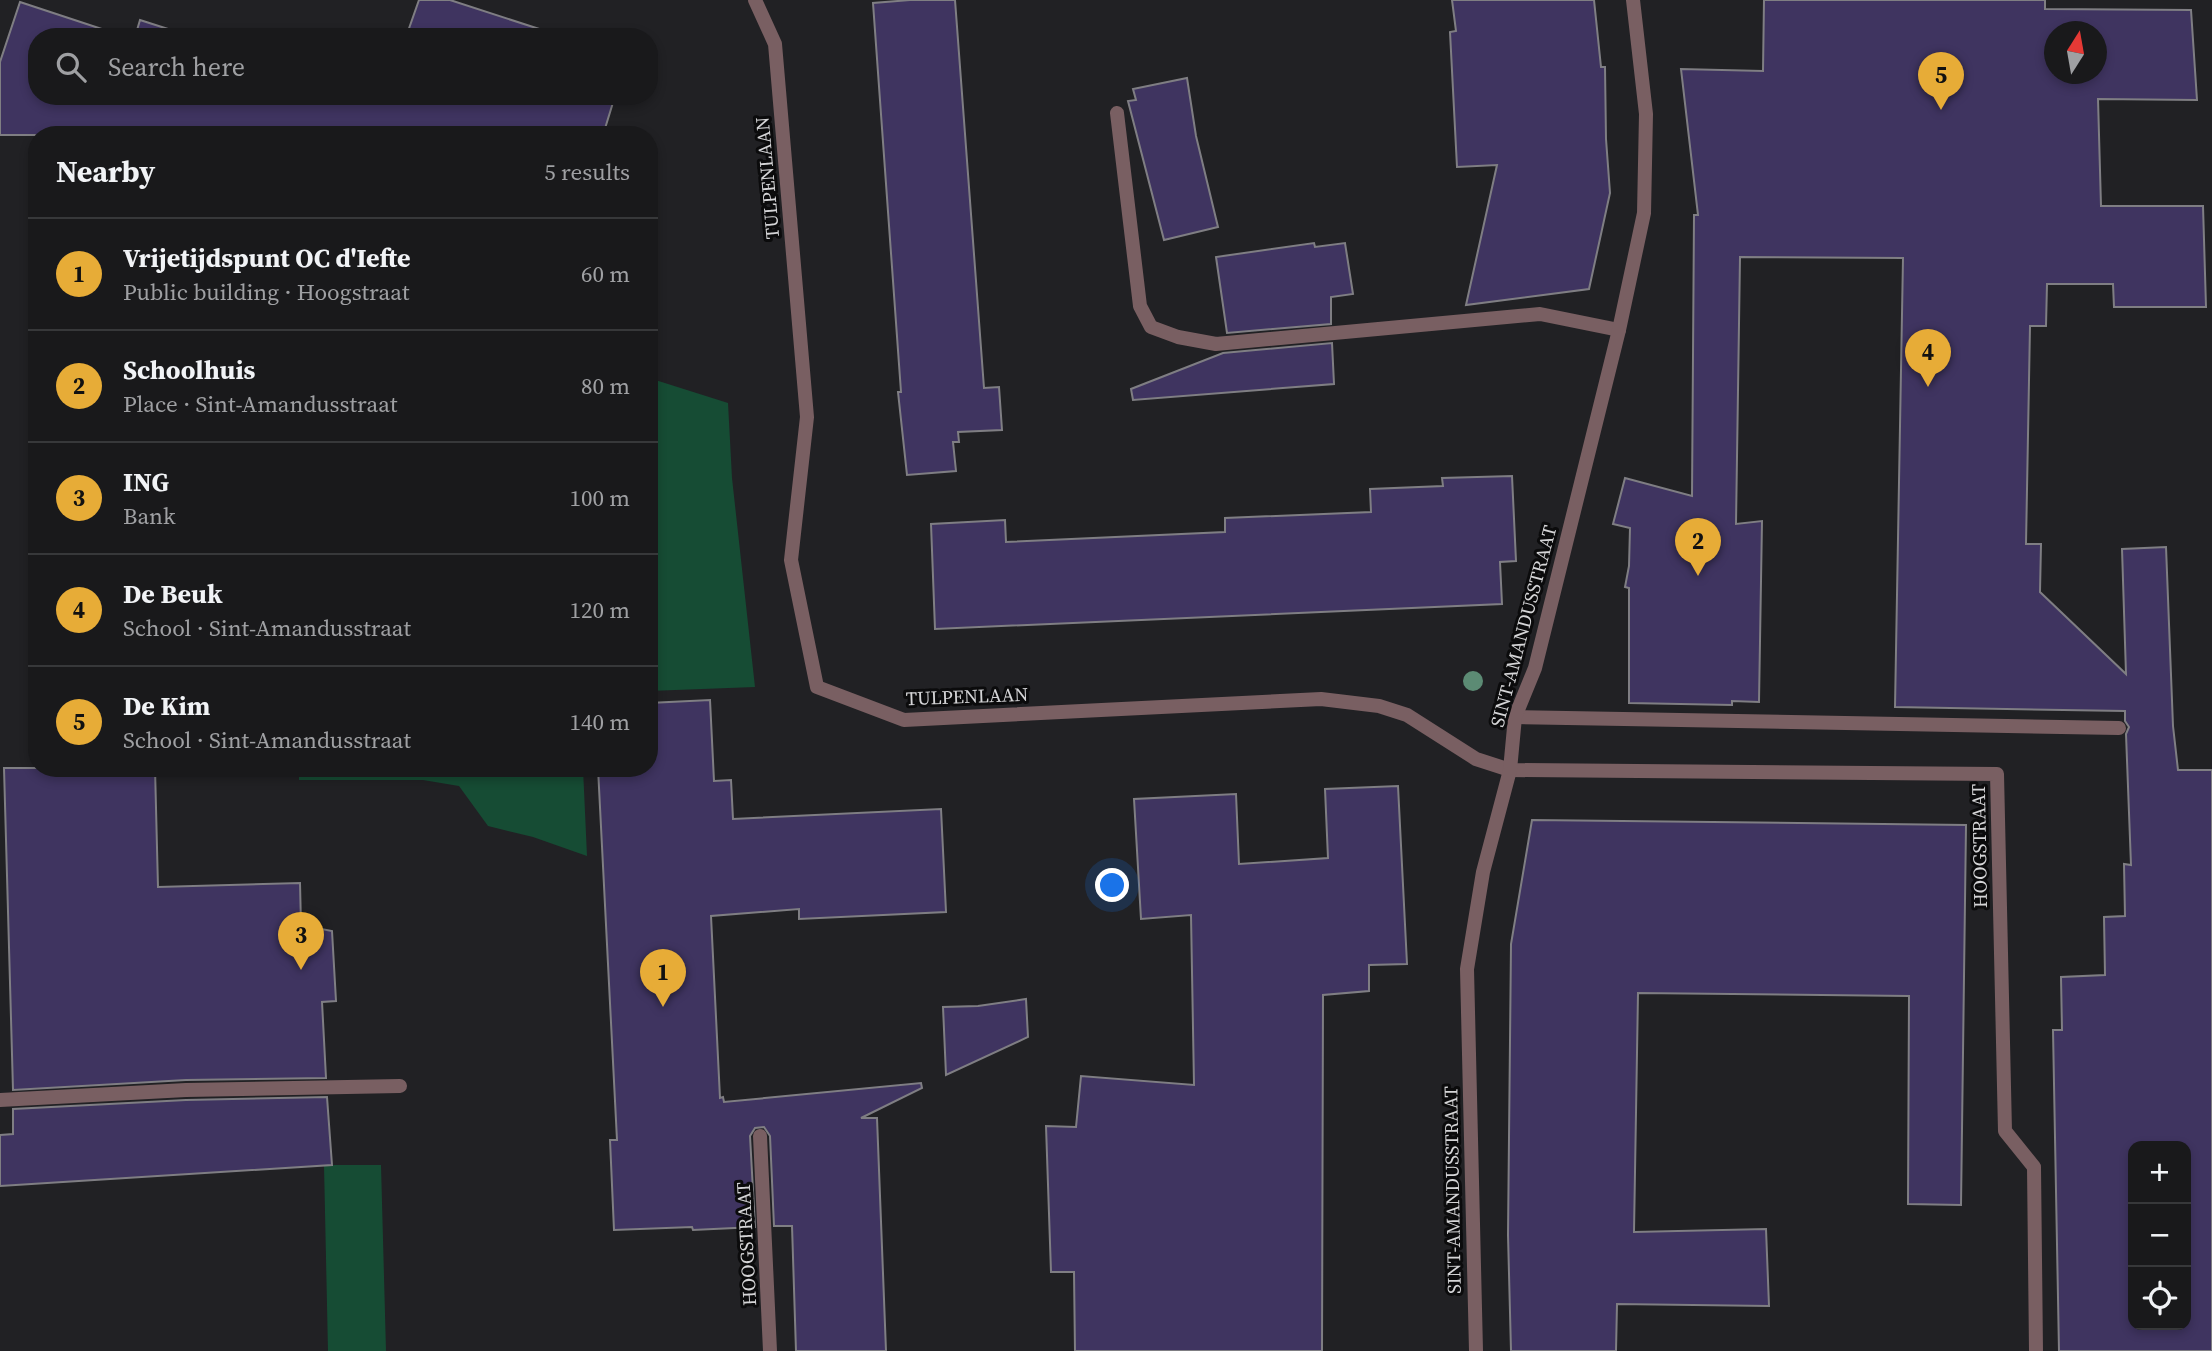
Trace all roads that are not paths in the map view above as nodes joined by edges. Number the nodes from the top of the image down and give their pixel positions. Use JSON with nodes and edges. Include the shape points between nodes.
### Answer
{"nodes":[{"id":1,"x":755,"y":0,"type":"edge"},
{"id":2,"x":1633,"y":0,"type":"edge"},
{"id":3,"x":1117,"y":113,"type":"dead end"},
{"id":4,"x":1619,"y":330,"type":"junction"},
{"id":5,"x":1515,"y":718,"type":"junction"},
{"id":6,"x":2119,"y":728,"type":"dead end"},
{"id":7,"x":1510,"y":770,"type":"junction"},
{"id":8,"x":400,"y":1086,"type":"dead end"},
{"id":9,"x":0,"y":1100,"type":"edge"},
{"id":10,"x":760,"y":1136,"type":"dead end"},
{"id":11,"x":770,"y":1351,"type":"edge"},
{"id":12,"x":1476,"y":1351,"type":"edge"},
{"id":13,"x":2036,"y":1351,"type":"edge"}],
"edges":[{"from":1,"to":7,"type":"street","name":"TULPENLAAN","via":[[775,44],[807,417],[790,560],[817,687],[904,720],[1321,699],[1379,706],[1407,715],[1476,759]]},
{"from":2,"to":4,"type":"street","name":"SINT-AMANDUSSTRAAT","via":[[1646,114],[1644,214]]},
{"from":3,"to":4,"type":"street","via":[[1140,306],[1151,327],[1216,344],[1540,314]]},
{"from":4,"to":5,"type":"street","name":"SINT-AMANDUSSTRAAT","via":[[1535,668]]},
{"from":5,"to":6,"type":"street"},
{"from":5,"to":7,"type":"street","name":"SINT-AMANDUSSTRAAT"},
{"from":7,"to":12,"type":"street","name":"SINT-AMANDUSSTRAAT","via":[[1483,872],[1467,969]]},
{"from":7,"to":13,"type":"street","name":"HOOGSTRAAT","via":[[1997,774],[2004,1131],[2034,1167]]},
{"from":8,"to":9,"type":"street"},
{"from":10,"to":11,"type":"street","name":"HOOGSTRAAT"}]}
